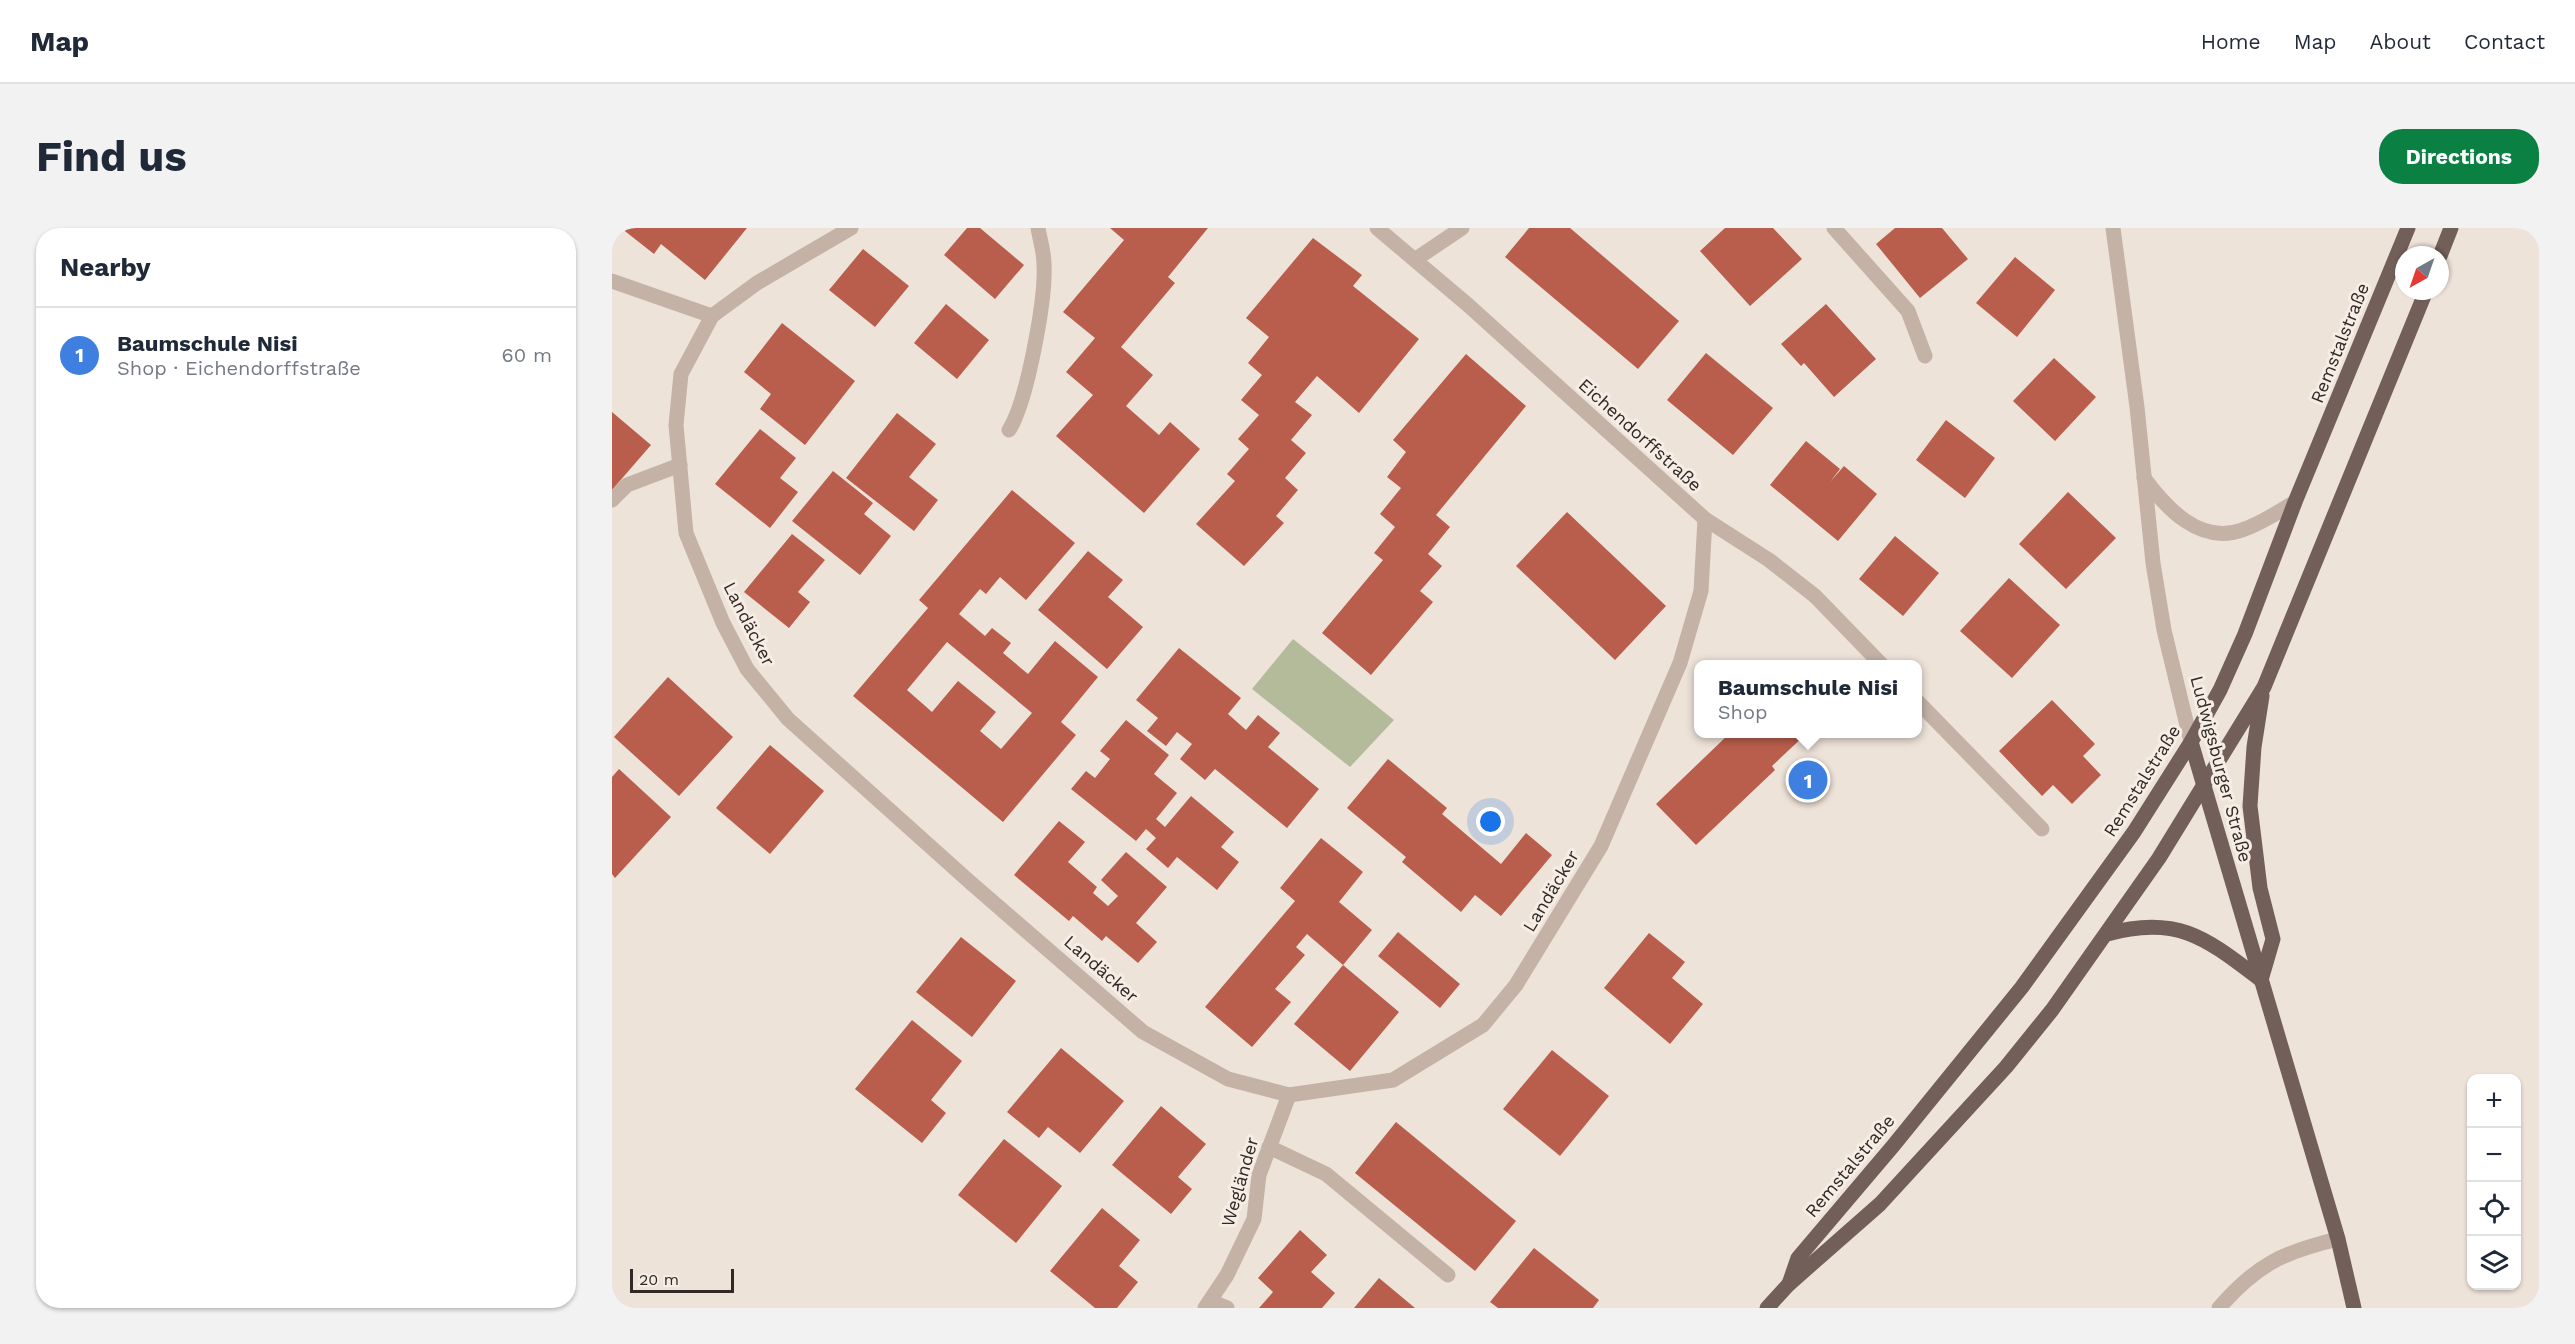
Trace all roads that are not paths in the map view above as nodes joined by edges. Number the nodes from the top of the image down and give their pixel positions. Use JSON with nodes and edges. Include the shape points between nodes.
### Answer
{"nodes":[{"id":1,"x":851,"y":228,"type":"edge"},
{"id":2,"x":1038,"y":228,"type":"edge"},
{"id":3,"x":1377,"y":228,"type":"edge"},
{"id":4,"x":1462,"y":228,"type":"edge"},
{"id":5,"x":1834,"y":228,"type":"edge"},
{"id":6,"x":2113,"y":228,"type":"edge"},
{"id":7,"x":2408,"y":228,"type":"edge"},
{"id":8,"x":2451,"y":228,"type":"edge"},
{"id":9,"x":2444,"y":246,"type":"edge"},
{"id":10,"x":1416,"y":259,"type":"junction"},
{"id":11,"x":614,"y":278,"type":"edge"},
{"id":12,"x":2422,"y":300,"type":"edge"},
{"id":13,"x":712,"y":316,"type":"junction"},
{"id":14,"x":1925,"y":356,"type":"dead end"},
{"id":15,"x":1009,"y":430,"type":"dead end"},
{"id":16,"x":680,"y":465,"type":"junction"},
{"id":17,"x":2143,"y":477,"type":"junction"},
{"id":18,"x":612,"y":500,"type":"edge"},
{"id":19,"x":2295,"y":502,"type":"junction"},
{"id":20,"x":1705,"y":519,"type":"junction"},
{"id":21,"x":1877,"y":660,"type":"edge"},
{"id":22,"x":2264,"y":687,"type":"junction"},
{"id":23,"x":1922,"y":707,"type":"edge"},
{"id":24,"x":2191,"y":742,"type":"junction"},
{"id":25,"x":2205,"y":786,"type":"junction"},
{"id":26,"x":2042,"y":829,"type":"dead end"},
{"id":27,"x":2107,"y":934,"type":"junction"},
{"id":28,"x":2261,"y":980,"type":"junction"},
{"id":29,"x":1289,"y":1095,"type":"junction"},
{"id":30,"x":1269,"y":1147,"type":"junction"},
{"id":31,"x":2338,"y":1239,"type":"junction"},
{"id":32,"x":1448,"y":1275,"type":"dead end"},
{"id":33,"x":1789,"y":1284,"type":"junction"},
{"id":34,"x":1207,"y":1304,"type":"edge"},
{"id":35,"x":1227,"y":1308,"type":"edge"},
{"id":36,"x":1767,"y":1308,"type":"edge"},
{"id":37,"x":2219,"y":1308,"type":"edge"},
{"id":38,"x":2354,"y":1308,"type":"edge"}],
"edges":[{"from":1,"to":13,"type":"street","name":"Landäcker","via":[[757,283]]},
{"from":2,"to":15,"type":"street","via":[[1044,265],[1039,325],[1018,416]]},
{"from":3,"to":10,"type":"street","name":"Eichendorffstraße"},
{"from":4,"to":10,"type":"street"},
{"from":5,"to":14,"type":"street","via":[[1908,310]]},
{"from":6,"to":17,"type":"street","name":"Ludwigsburger Straße"},
{"from":7,"to":19,"type":"main road","name":"Remstalstraße"},
{"from":8,"to":9,"type":"main road"},
{"from":10,"to":20,"type":"street","name":"Eichendorffstraße"},
{"from":11,"to":13,"type":"street"},
{"from":12,"to":22,"type":"main road"},
{"from":13,"to":16,"type":"street","name":"Landäcker","via":[[681,374],[676,425]]},
{"from":16,"to":18,"type":"street","via":[[627,485]]},
{"from":16,"to":29,"type":"street","name":"Landäcker","via":[[686,533],[723,623],[747,669],[788,719],[1143,1032],[1228,1079]]},
{"from":17,"to":19,"type":"street","via":[[2164,505],[2201,530],[2240,531]]},
{"from":17,"to":24,"type":"street","name":"Ludwigsburger Straße","via":[[2164,630]]},
{"from":19,"to":24,"type":"main road","name":"Remstalstraße","via":[[2245,634]]},
{"from":20,"to":21,"type":"street","name":"Eichendorffstraße","via":[[1769,560],[1815,596]]},
{"from":20,"to":29,"type":"street","name":"Landäcker","via":[[1701,591],[1680,663],[1601,846],[1516,985],[1483,1025],[1393,1080]]},
{"from":22,"to":25,"type":"main road"},
{"from":22,"to":28,"type":"main road","via":[[2250,806],[2260,888],[2273,939]]},
{"from":23,"to":26,"type":"street"},
{"from":24,"to":25,"type":"main road","name":"Ludwigsburger Straße"},
{"from":24,"to":33,"type":"main road","name":"Remstalstraße","via":[[2128,841],[2022,987],[1798,1258]]},
{"from":25,"to":27,"type":"main road"},
{"from":25,"to":28,"type":"main road","name":"Ludwigsburger Straße"},
{"from":27,"to":28,"type":"main road","via":[[2132,927],[2182,930],[2215,945]]},
{"from":27,"to":33,"type":"main road","via":[[2052,1010],[1952,1128],[1880,1204]]},
{"from":28,"to":31,"type":"main road","name":"Ludwigsburger Straße"},
{"from":29,"to":30,"type":"street","name":"Wegländer"},
{"from":30,"to":32,"type":"street","via":[[1326,1174]]},
{"from":30,"to":34,"type":"street","name":"Wegländer","via":[[1259,1175],[1254,1219],[1227,1275]]},
{"from":31,"to":37,"type":"street","via":[[2309,1246],[2259,1268]]},
{"from":31,"to":38,"type":"main road","name":"Ludwigsburger Straße"},
{"from":33,"to":36,"type":"main road"},
{"from":34,"to":35,"type":"street"}]}
